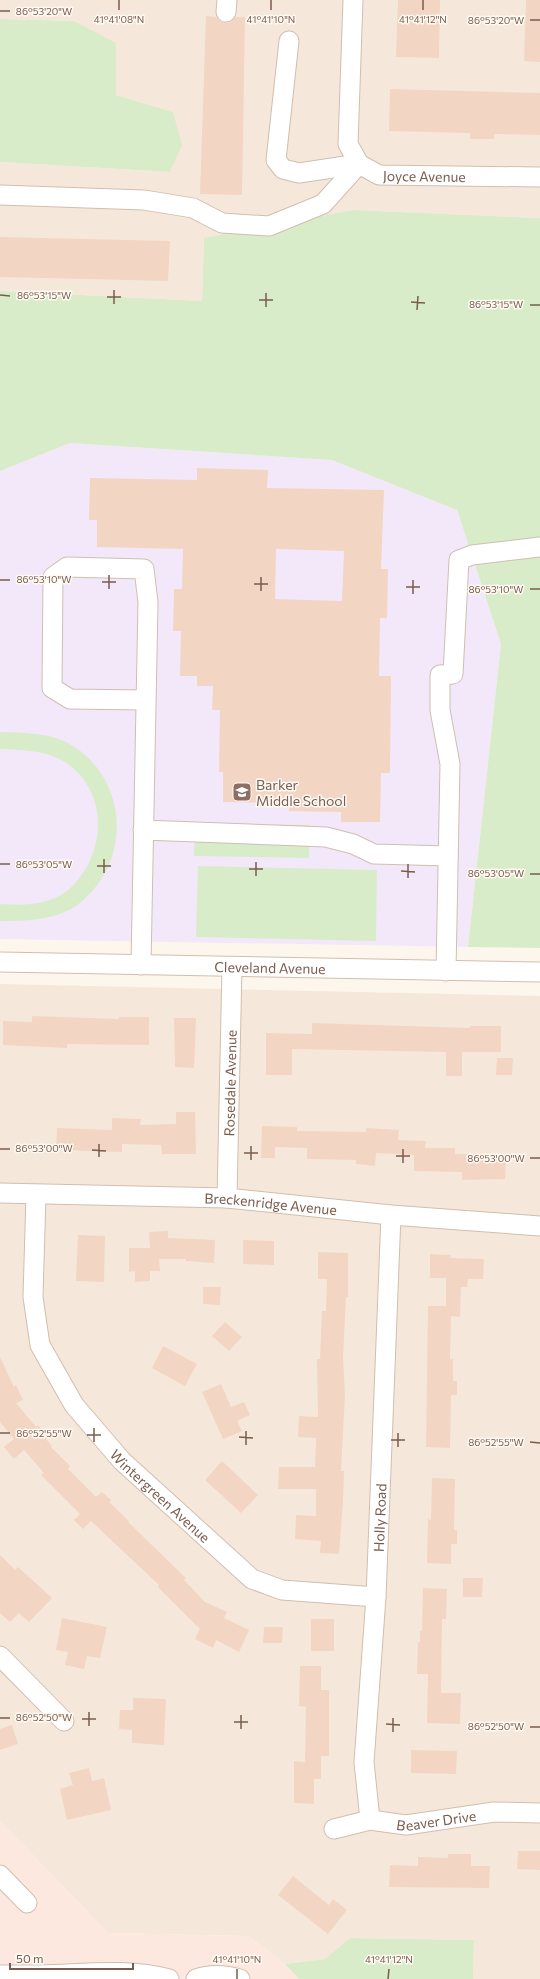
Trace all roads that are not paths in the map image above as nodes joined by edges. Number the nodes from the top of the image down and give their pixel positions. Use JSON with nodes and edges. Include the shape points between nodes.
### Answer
{"nodes":[{"id":1,"x":353,"y":0,"type":"edge"},
{"id":2,"x":289,"y":42,"type":"dead end"},
{"id":3,"x":359,"y":164,"type":"junction"},
{"id":4,"x":540,"y":177,"type":"edge"},
{"id":5,"x":0,"y":195,"type":"edge"},
{"id":6,"x":540,"y":548,"type":"edge"},
{"id":7,"x":145,"y":700,"type":"junction"},
{"id":8,"x":143,"y":830,"type":"junction"},
{"id":9,"x":448,"y":856,"type":"junction"},
{"id":10,"x":0,"y":962,"type":"edge"},
{"id":11,"x":141,"y":965,"type":"junction"},
{"id":12,"x":232,"y":967,"type":"junction"},
{"id":13,"x":446,"y":971,"type":"junction"},
{"id":14,"x":540,"y":972,"type":"edge"},
{"id":15,"x":0,"y":1193,"type":"edge"},
{"id":16,"x":36,"y":1195,"type":"junction"},
{"id":17,"x":227,"y":1198,"type":"junction"},
{"id":18,"x":391,"y":1216,"type":"junction"},
{"id":19,"x":540,"y":1226,"type":"edge"},
{"id":20,"x":376,"y":1597,"type":"junction"},
{"id":21,"x":0,"y":1656,"type":"edge"},
{"id":22,"x":64,"y":1721,"type":"dead end"},
{"id":23,"x":540,"y":1813,"type":"edge"},
{"id":24,"x":370,"y":1820,"type":"junction"},
{"id":25,"x":334,"y":1829,"type":"dead end"},
{"id":26,"x":0,"y":1875,"type":"edge"},
{"id":27,"x":27,"y":1903,"type":"dead end"},
{"id":28,"x":0,"y":1975,"type":"edge"},
{"id":29,"x":46,"y":1977,"type":"edge"},
{"id":30,"x":202,"y":1978,"type":"edge"},
{"id":31,"x":169,"y":1979,"type":"edge"},
{"id":32,"x":240,"y":1979,"type":"edge"}],
"edges":[{"from":1,"to":3,"type":"street","via":[[348,144]]},
{"from":2,"to":3,"type":"street","via":[[276,160],[283,169],[300,173]]},
{"from":3,"to":4,"type":"street","name":"Joyce Avenue","via":[[379,175]]},
{"from":3,"to":5,"type":"street","via":[[323,204],[269,226],[222,223],[193,208],[144,200]]},
{"from":6,"to":9,"type":"street","via":[[472,556],[459,560],[453,674],[440,675],[440,710],[450,764]]},
{"from":7,"to":7,"type":"street","via":[[148,602],[144,569],[67,567],[53,577],[52,688],[70,699]]},
{"from":7,"to":8,"type":"street"},
{"from":8,"to":9,"type":"street","via":[[326,838],[353,844],[374,854]]},
{"from":8,"to":11,"type":"street"},
{"from":9,"to":13,"type":"street"},
{"from":10,"to":11,"type":"street","name":"Cleveland Avenue"},
{"from":11,"to":12,"type":"street","name":"Cleveland Avenue"},
{"from":12,"to":13,"type":"street","name":"Cleveland Avenue"},
{"from":12,"to":17,"type":"street","name":"Rosedale Avenue"},
{"from":13,"to":14,"type":"street","name":"Cleveland Avenue"},
{"from":15,"to":16,"type":"street","name":"Breckenridge Avenue"},
{"from":16,"to":17,"type":"street","name":"Breckenridge Avenue"},
{"from":16,"to":20,"type":"street","name":"Wintergreen Avenue","via":[[33,1297],[40,1344],[74,1405],[122,1461],[252,1579],[282,1590]]},
{"from":17,"to":18,"type":"street","name":"Breckenridge Avenue"},
{"from":18,"to":19,"type":"street","name":"Breckenridge Avenue"},
{"from":18,"to":20,"type":"street","name":"Holly Road"},
{"from":20,"to":24,"type":"street","name":"Holly Road","via":[[364,1762]]},
{"from":21,"to":22,"type":"street"},
{"from":23,"to":24,"type":"street","name":"Beaver Drive","via":[[494,1812],[406,1825]]},
{"from":24,"to":25,"type":"street","name":"Beaver Drive"},
{"from":26,"to":27,"type":"street"},
{"from":28,"to":29,"type":"street"},
{"from":29,"to":31,"type":"street","via":[[122,1973],[155,1975]]},
{"from":30,"to":32,"type":"street","via":[[230,1976]]}]}
